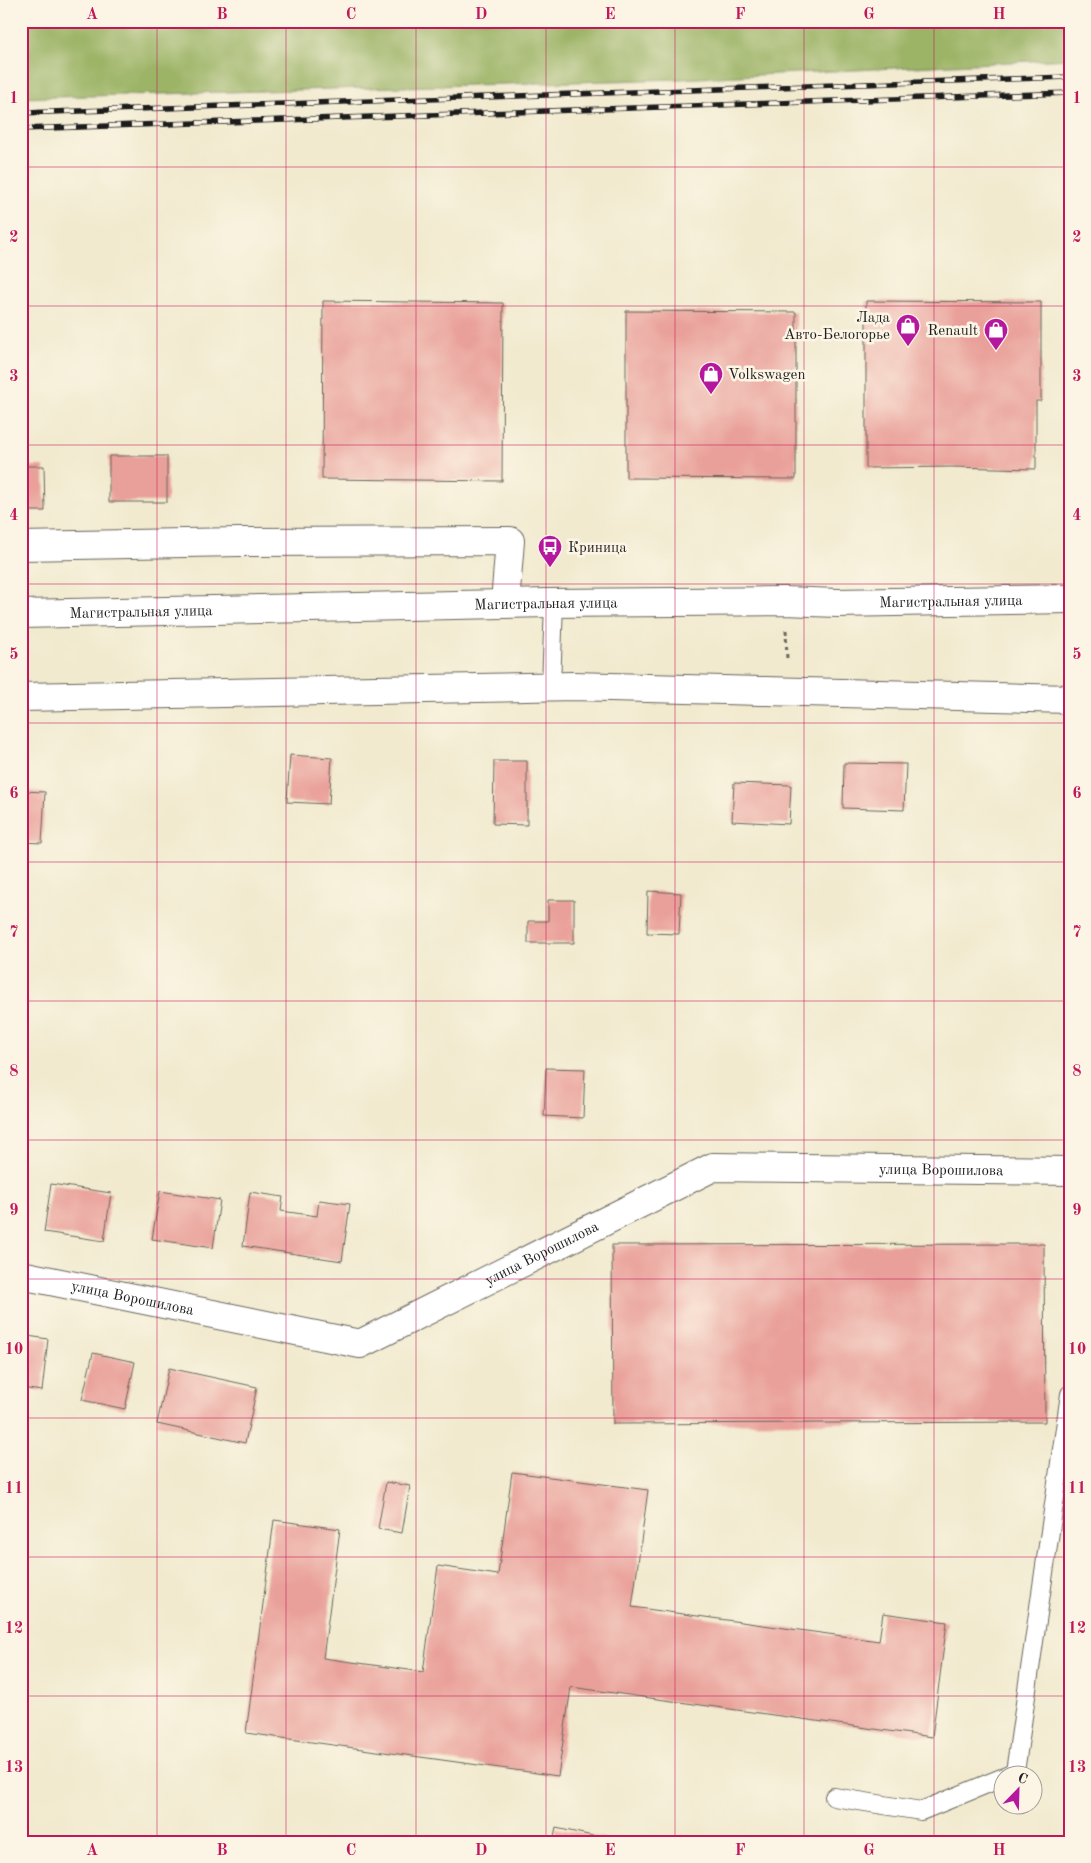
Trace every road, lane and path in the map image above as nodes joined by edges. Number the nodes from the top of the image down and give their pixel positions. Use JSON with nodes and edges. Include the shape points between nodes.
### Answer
{"nodes":[{"id":1,"x":21,"y":546,"type":"edge"},
{"id":2,"x":1070,"y":599,"type":"edge"},
{"id":3,"x":505,"y":603,"type":"junction"},
{"id":4,"x":554,"y":603,"type":"junction"},
{"id":5,"x":21,"y":614,"type":"edge"},
{"id":6,"x":552,"y":687,"type":"junction"},
{"id":7,"x":21,"y":697,"type":"edge"},
{"id":8,"x":1070,"y":699,"type":"edge"},
{"id":9,"x":1070,"y":1171,"type":"edge"},
{"id":10,"x":21,"y":1275,"type":"edge"},
{"id":11,"x":1070,"y":1394,"type":"edge"},
{"id":12,"x":1016,"y":1766,"type":"edge"},
{"id":13,"x":994,"y":1781,"type":"edge"},
{"id":14,"x":834,"y":1797,"type":"dead end"}],
"edges":[{"from":1,"to":3,"type":"street","via":[[510,541]]},
{"from":2,"to":4,"type":"street","name":"Магистральная улица"},
{"from":3,"to":4,"type":"street","name":"Магистральная улица"},
{"from":3,"to":5,"type":"street","name":"Магистральная улица"},
{"from":4,"to":6,"type":"lane"},
{"from":6,"to":7,"type":"street"},
{"from":6,"to":8,"type":"street"},
{"from":9,"to":10,"type":"street","name":"улица Ворошилова","via":[[712,1167],[360,1344]]},
{"from":11,"to":12,"type":"lane"},
{"from":13,"to":14,"type":"lane","via":[[921,1812]]}]}
